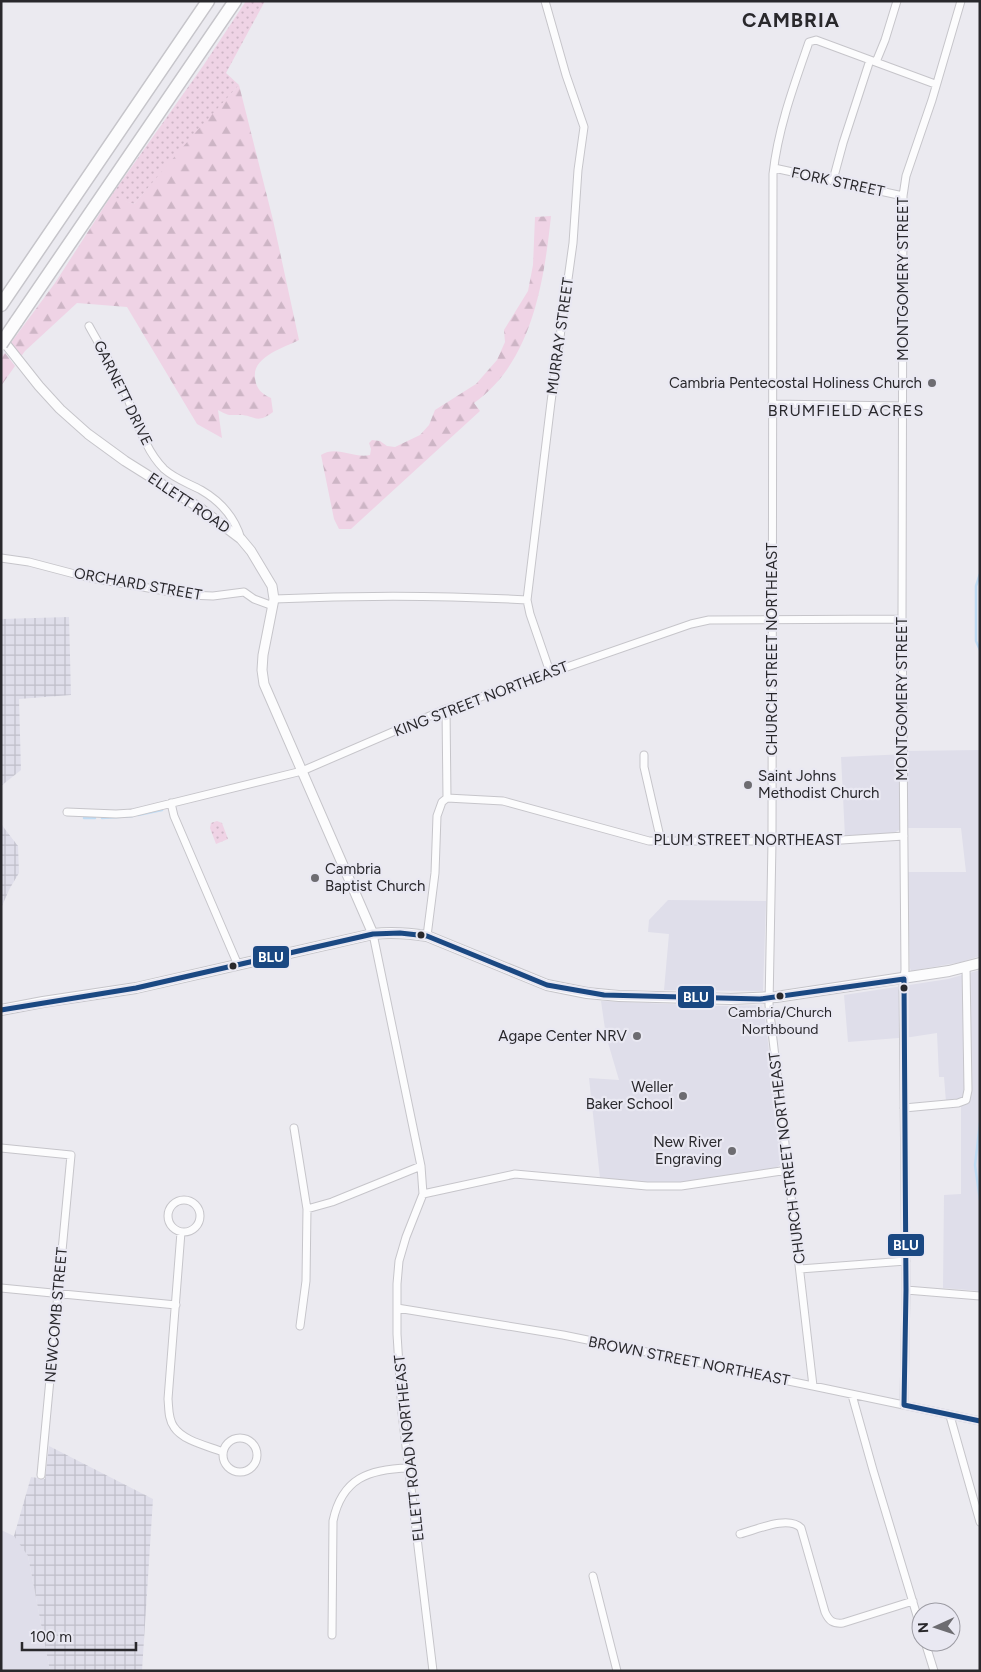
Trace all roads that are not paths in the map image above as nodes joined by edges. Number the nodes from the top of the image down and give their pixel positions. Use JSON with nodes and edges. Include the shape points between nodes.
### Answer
{"nodes":[{"id":1,"x":208,"y":1,"type":"edge"},
{"id":2,"x":235,"y":1,"type":"edge"},
{"id":3,"x":545,"y":1,"type":"edge"},
{"id":4,"x":898,"y":1,"type":"edge"},
{"id":5,"x":961,"y":1,"type":"edge"},
{"id":6,"x":873,"y":61,"type":"junction"},
{"id":7,"x":935,"y":84,"type":"junction"},
{"id":8,"x":774,"y":168,"type":"junction"},
{"id":9,"x":833,"y":180,"type":"junction"},
{"id":10,"x":903,"y":196,"type":"junction"},
{"id":11,"x":3,"y":302,"type":"edge"},
{"id":12,"x":90,"y":326,"type":"dead end"},
{"id":13,"x":1,"y":338,"type":"edge"},
{"id":14,"x":1,"y":344,"type":"edge"},
{"id":15,"x":772,"y":404,"type":"junction"},
{"id":16,"x":903,"y":406,"type":"junction"},
{"id":17,"x":241,"y":539,"type":"junction"},
{"id":18,"x":1,"y":558,"type":"edge"},
{"id":19,"x":527,"y":600,"type":"junction"},
{"id":20,"x":273,"y":602,"type":"junction"},
{"id":21,"x":772,"y":620,"type":"junction"},
{"id":22,"x":902,"y":620,"type":"junction"},
{"id":23,"x":550,"y":672,"type":"junction"},
{"id":24,"x":446,"y":709,"type":"junction"},
{"id":25,"x":644,"y":756,"type":"dead end"},
{"id":26,"x":302,"y":771,"type":"junction"},
{"id":27,"x":447,"y":798,"type":"junction"},
{"id":28,"x":171,"y":804,"type":"junction"},
{"id":29,"x":67,"y":812,"type":"dead end"},
{"id":30,"x":904,"y":836,"type":"junction"},
{"id":31,"x":661,"y":842,"type":"junction"},
{"id":32,"x":772,"y":842,"type":"junction"},
{"id":33,"x":373,"y":934,"type":"junction"},
{"id":34,"x":427,"y":936,"type":"junction"},
{"id":35,"x":980,"y":963,"type":"edge"},
{"id":36,"x":238,"y":965,"type":"junction"},
{"id":37,"x":966,"y":967,"type":"junction"},
{"id":38,"x":904,"y":979,"type":"junction"},
{"id":39,"x":769,"y":998,"type":"junction"},
{"id":40,"x":4,"y":1007,"type":"edge"},
{"id":41,"x":904,"y":1108,"type":"junction"},
{"id":42,"x":294,"y":1128,"type":"dead end"},
{"id":43,"x":1,"y":1148,"type":"edge"},
{"id":44,"x":421,"y":1166,"type":"junction"},
{"id":45,"x":788,"y":1170,"type":"junction"},
{"id":46,"x":423,"y":1194,"type":"junction"},
{"id":47,"x":307,"y":1210,"type":"junction"},
{"id":48,"x":181,"y":1232,"type":"junction"},
{"id":49,"x":906,"y":1261,"type":"junction"},
{"id":50,"x":800,"y":1269,"type":"junction"},
{"id":51,"x":1,"y":1288,"type":"edge"},
{"id":52,"x":906,"y":1290,"type":"junction"},
{"id":53,"x":58,"y":1294,"type":"junction"},
{"id":54,"x":980,"y":1296,"type":"edge"},
{"id":55,"x":176,"y":1305,"type":"junction"},
{"id":56,"x":396,"y":1308,"type":"junction"},
{"id":57,"x":300,"y":1326,"type":"dead end"},
{"id":58,"x":813,"y":1386,"type":"junction"},
{"id":59,"x":852,"y":1395,"type":"junction"},
{"id":60,"x":904,"y":1405,"type":"junction"},
{"id":61,"x":950,"y":1416,"type":"junction"},
{"id":62,"x":980,"y":1422,"type":"edge"},
{"id":63,"x":223,"y":1452,"type":"junction"},
{"id":64,"x":409,"y":1468,"type":"junction"},
{"id":65,"x":41,"y":1475,"type":"dead end"},
{"id":66,"x":980,"y":1522,"type":"edge"},
{"id":67,"x":740,"y":1534,"type":"dead end"},
{"id":68,"x":593,"y":1576,"type":"dead end"},
{"id":69,"x":913,"y":1602,"type":"edge"},
{"id":70,"x":911,"y":1603,"type":"edge"},
{"id":71,"x":332,"y":1635,"type":"dead end"},
{"id":72,"x":928,"y":1652,"type":"edge"},
{"id":73,"x":433,"y":1671,"type":"edge"},
{"id":74,"x":617,"y":1671,"type":"edge"},
{"id":75,"x":934,"y":1671,"type":"edge"}],
"edges":[{"from":1,"to":11,"type":"highway"},
{"from":2,"to":14,"type":"highway","bridge":true},
{"from":3,"to":19,"type":"street","name":"MURRAY STREET","via":[[584,127],[573,243]]},
{"from":4,"to":6,"type":"street","via":[[886,40]]},
{"from":5,"to":7,"type":"street","name":"MONTGOMERY STREET"},
{"from":6,"to":7,"type":"street"},
{"from":6,"to":8,"type":"street","name":"CHURCH STREET NORTHEAST","via":[[816,40],[809,42],[778,138]]},
{"from":6,"to":9,"type":"street"},
{"from":7,"to":10,"type":"street","name":"MONTGOMERY STREET","via":[[906,176]]},
{"from":8,"to":9,"type":"street","name":"FORK STREET"},
{"from":8,"to":15,"type":"street","name":"CHURCH STREET NORTHEAST"},
{"from":9,"to":10,"type":"street","name":"FORK STREET"},
{"from":10,"to":16,"type":"street","name":"MONTGOMERY STREET"},
{"from":12,"to":17,"type":"street","name":"GARNETT DRIVE","via":[[156,458],[174,477],[202,491],[228,512]]},
{"from":13,"to":17,"type":"street","name":"ELLETT ROAD","via":[[60,410],[88,434]]},
{"from":15,"to":16,"type":"street"},
{"from":15,"to":21,"type":"street","name":"CHURCH STREET NORTHEAST"},
{"from":16,"to":22,"type":"street","name":"MONTGOMERY STREET"},
{"from":17,"to":20,"type":"street","name":"ELLETT ROAD","via":[[272,586]]},
{"from":18,"to":20,"type":"street","name":"ORCHARD STREET","via":[[188,595],[244,592],[254,599]]},
{"from":19,"to":20,"type":"street","name":"ORCHARD STREET","via":[[400,596]]},
{"from":19,"to":23,"type":"street","name":"MURRAY STREET"},
{"from":20,"to":26,"type":"street","via":[[263,655],[264,684]]},
{"from":21,"to":22,"type":"street","name":"KING STREET NORTHEAST"},
{"from":21,"to":23,"type":"street","name":"KING STREET NORTHEAST","via":[[708,620]]},
{"from":21,"to":32,"type":"street","name":"CHURCH STREET NORTHEAST"},
{"from":22,"to":30,"type":"street","name":"MONTGOMERY STREET"},
{"from":23,"to":24,"type":"street","name":"KING STREET NORTHEAST"},
{"from":24,"to":26,"type":"street","name":"KING STREET NORTHEAST"},
{"from":24,"to":27,"type":"street"},
{"from":25,"to":31,"type":"street"},
{"from":26,"to":28,"type":"street","name":"KING STREET NORTHEAST"},
{"from":26,"to":33,"type":"street"},
{"from":27,"to":31,"type":"street","name":"PLUM STREET NORTHEAST","via":[[503,801]]},
{"from":27,"to":34,"type":"street","via":[[437,816],[435,873]]},
{"from":28,"to":29,"type":"street","name":"KING STREET NORTHEAST","via":[[132,813]]},
{"from":28,"to":36,"type":"street"},
{"from":30,"to":32,"type":"street","name":"PLUM STREET NORTHEAST"},
{"from":30,"to":38,"type":"street","name":"MONTGOMERY STREET"},
{"from":31,"to":32,"type":"street","name":"PLUM STREET NORTHEAST"},
{"from":32,"to":39,"type":"street","name":"CHURCH STREET NORTHEAST"},
{"from":33,"to":34,"type":"main road"},
{"from":33,"to":36,"type":"main road"},
{"from":33,"to":44,"type":"street","name":"ELLETT ROAD NORTHEAST"},
{"from":34,"to":39,"type":"main road","via":[[528,978],[564,989],[634,997]]},
{"from":35,"to":37,"type":"main road"},
{"from":36,"to":40,"type":"main road","via":[[128,989]]},
{"from":37,"to":38,"type":"main road"},
{"from":37,"to":41,"type":"street","via":[[966,1100]]},
{"from":38,"to":39,"type":"main road"},
{"from":38,"to":41,"type":"street","name":"MONTGOMERY STREET"},
{"from":39,"to":45,"type":"street","name":"CHURCH STREET NORTHEAST"},
{"from":41,"to":49,"type":"street","name":"MONTGOMERY STREET"},
{"from":42,"to":47,"type":"street"},
{"from":43,"to":53,"type":"street","name":"NEWCOMB STREET","via":[[71,1155]]},
{"from":44,"to":46,"type":"street","name":"ELLETT ROAD NORTHEAST"},
{"from":44,"to":47,"type":"street"},
{"from":45,"to":46,"type":"street","via":[[681,1186],[515,1174]]},
{"from":45,"to":50,"type":"street","name":"CHURCH STREET NORTHEAST"},
{"from":46,"to":56,"type":"street","name":"ELLETT ROAD NORTHEAST","via":[[399,1261]]},
{"from":47,"to":57,"type":"street","via":[[306,1280]]},
{"from":48,"to":48,"type":"street","via":[[195,1228],[199,1222],[198,1209],[189,1201],[177,1201],[168,1212],[171,1225]]},
{"from":48,"to":55,"type":"street"},
{"from":49,"to":50,"type":"street"},
{"from":49,"to":52,"type":"street","name":"MONTGOMERY STREET"},
{"from":50,"to":58,"type":"street","name":"CHURCH STREET NORTHEAST"},
{"from":51,"to":53,"type":"street"},
{"from":52,"to":54,"type":"street"},
{"from":52,"to":60,"type":"street","name":"MONTGOMERY STREET"},
{"from":53,"to":55,"type":"street"},
{"from":53,"to":65,"type":"street","name":"NEWCOMB STREET"},
{"from":55,"to":63,"type":"street","via":[[169,1415],[174,1427],[184,1436]]},
{"from":56,"to":58,"type":"street","name":"BROWN STREET NORTHEAST","via":[[563,1335]]},
{"from":56,"to":64,"type":"street","name":"ELLETT ROAD NORTHEAST","via":[[402,1413]]},
{"from":58,"to":59,"type":"street","name":"BROWN STREET NORTHEAST"},
{"from":59,"to":60,"type":"street","name":"BROWN STREET NORTHEAST"},
{"from":59,"to":69,"type":"street"},
{"from":60,"to":61,"type":"street","name":"BROWN STREET NORTHEAST"},
{"from":61,"to":62,"type":"street","name":"BROWN STREET NORTHEAST"},
{"from":61,"to":66,"type":"street"},
{"from":63,"to":63,"type":"street","via":[[225,1464],[235,1472],[247,1471],[257,1458],[256,1449],[244,1438],[231,1441]]},
{"from":64,"to":71,"type":"street","via":[[391,1468],[367,1474],[354,1482],[336,1506],[333,1521]]},
{"from":64,"to":73,"type":"street","name":"ELLETT ROAD NORTHEAST"},
{"from":67,"to":70,"type":"street","via":[[786,1522],[797,1524],[831,1622],[844,1623]]},
{"from":68,"to":74,"type":"street"},
{"from":72,"to":75,"type":"street"}]}
